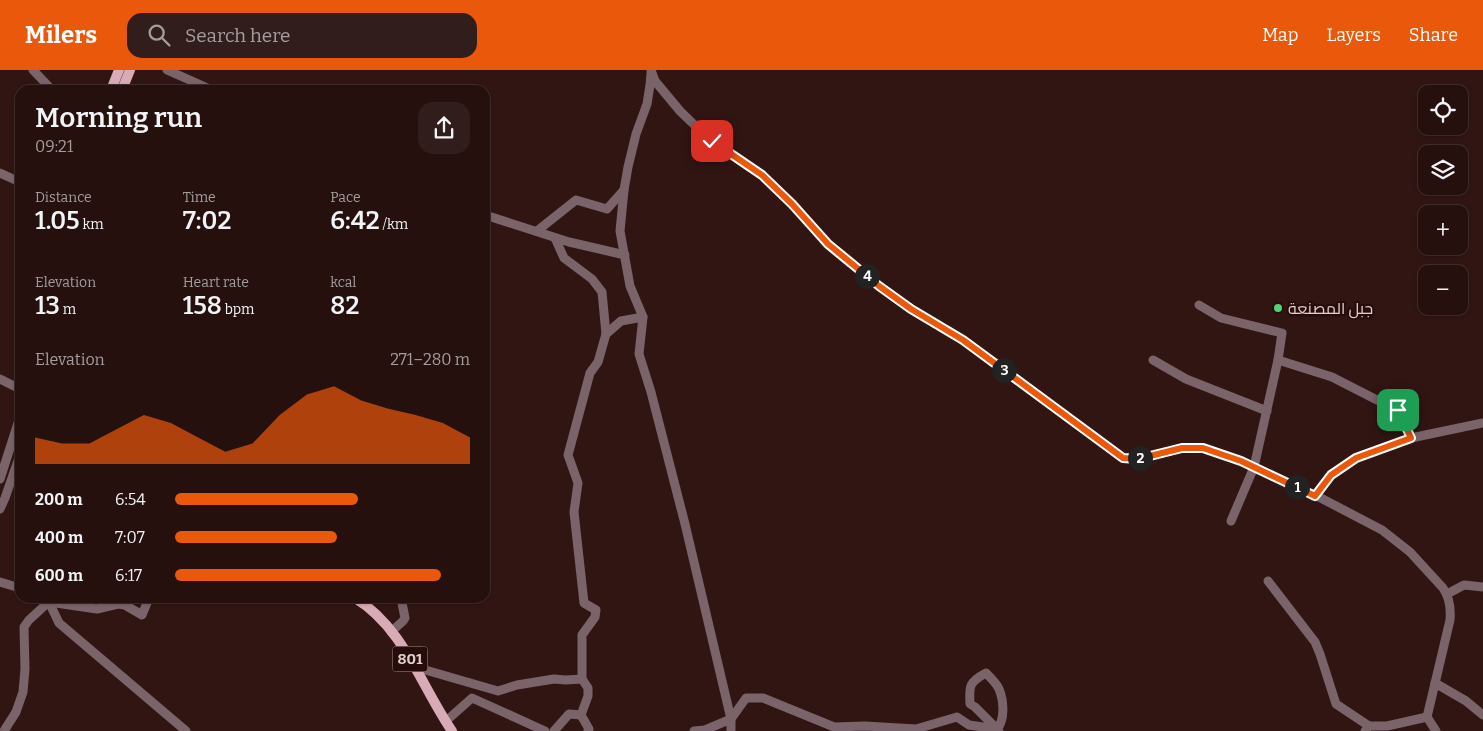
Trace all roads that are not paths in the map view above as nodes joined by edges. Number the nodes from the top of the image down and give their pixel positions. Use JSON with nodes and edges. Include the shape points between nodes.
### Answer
{"nodes":[{"id":1,"x":33,"y":70,"type":"edge"},
{"id":2,"x":119,"y":70,"type":"edge"},
{"id":3,"x":130,"y":70,"type":"edge"},
{"id":4,"x":167,"y":70,"type":"edge"},
{"id":5,"x":651,"y":70,"type":"edge"},
{"id":6,"x":47,"y":85,"type":"edge"},
{"id":7,"x":113,"y":85,"type":"edge"},
{"id":8,"x":124,"y":85,"type":"edge"},
{"id":9,"x":201,"y":85,"type":"edge"},
{"id":10,"x":0,"y":173,"type":"edge"},
{"id":11,"x":15,"y":180,"type":"edge"},
{"id":12,"x":624,"y":190,"type":"junction"},
{"id":13,"x":490,"y":217,"type":"edge"},
{"id":14,"x":537,"y":231,"type":"junction"},
{"id":15,"x":555,"y":238,"type":"junction"},
{"id":16,"x":625,"y":255,"type":"junction"},
{"id":17,"x":1199,"y":305,"type":"dead end"},
{"id":18,"x":643,"y":317,"type":"junction"},
{"id":19,"x":606,"y":334,"type":"junction"},
{"id":20,"x":1153,"y":360,"type":"dead end"},
{"id":21,"x":1278,"y":360,"type":"junction"},
{"id":22,"x":0,"y":379,"type":"edge"},
{"id":23,"x":15,"y":386,"type":"edge"},
{"id":24,"x":1266,"y":411,"type":"junction"},
{"id":25,"x":1483,"y":423,"type":"edge"},
{"id":26,"x":15,"y":432,"type":"edge"},
{"id":27,"x":1411,"y":438,"type":"junction"},
{"id":28,"x":1254,"y":467,"type":"junction"},
{"id":29,"x":15,"y":469,"type":"edge"},
{"id":30,"x":0,"y":478,"type":"edge"},
{"id":31,"x":1315,"y":496,"type":"junction"},
{"id":32,"x":0,"y":509,"type":"edge"},
{"id":33,"x":1231,"y":521,"type":"dead end"},
{"id":34,"x":0,"y":582,"type":"edge"},
{"id":35,"x":1268,"y":582,"type":"dead end"},
{"id":36,"x":15,"y":586,"type":"edge"},
{"id":37,"x":1483,"y":587,"type":"edge"},
{"id":38,"x":1446,"y":594,"type":"junction"},
{"id":39,"x":48,"y":603,"type":"edge"},
{"id":40,"x":52,"y":603,"type":"edge"},
{"id":41,"x":66,"y":603,"type":"edge"},
{"id":42,"x":147,"y":603,"type":"edge"},
{"id":43,"x":364,"y":603,"type":"edge"},
{"id":44,"x":402,"y":603,"type":"edge"},
{"id":45,"x":391,"y":632,"type":"junction"},
{"id":46,"x":415,"y":666,"type":"junction"},
{"id":47,"x":582,"y":679,"type":"junction"},
{"id":48,"x":1435,"y":683,"type":"junction"},
{"id":49,"x":581,"y":715,"type":"junction"},
{"id":50,"x":1483,"y":715,"type":"edge"},
{"id":51,"x":1426,"y":717,"type":"junction"},
{"id":52,"x":731,"y":720,"type":"junction"},
{"id":53,"x":448,"y":727,"type":"edge"},
{"id":54,"x":1367,"y":728,"type":"edge"},
{"id":55,"x":998,"y":730,"type":"edge"},
{"id":56,"x":4,"y":731,"type":"edge"},
{"id":57,"x":186,"y":731,"type":"edge"},
{"id":58,"x":545,"y":731,"type":"edge"},
{"id":59,"x":554,"y":731,"type":"edge"},
{"id":60,"x":588,"y":731,"type":"edge"},
{"id":61,"x":694,"y":731,"type":"edge"},
{"id":62,"x":731,"y":731,"type":"edge"},
{"id":63,"x":1436,"y":731,"type":"edge"}],
"edges":[{"from":1,"to":6,"type":"street"},
{"from":2,"to":7,"type":"main road"},
{"from":3,"to":8,"type":"main road"},
{"from":4,"to":9,"type":"street"},
{"from":5,"to":12,"type":"street","via":[[647,104],[636,134]]},
{"from":5,"to":28,"type":"street","via":[[655,81],[680,111],[712,141],[762,175],[828,244],[879,286],[963,340],[1123,458],[1138,459],[1182,448],[1203,448]]},
{"from":10,"to":11,"type":"street"},
{"from":12,"to":14,"type":"street","via":[[607,209],[576,200]]},
{"from":12,"to":16,"type":"street","via":[[620,231]]},
{"from":13,"to":14,"type":"street"},
{"from":14,"to":15,"type":"street"},
{"from":15,"to":16,"type":"street"},
{"from":15,"to":19,"type":"street","via":[[564,258],[592,278],[602,292]]},
{"from":16,"to":18,"type":"street","via":[[630,286]]},
{"from":17,"to":21,"type":"street","via":[[1221,318],[1282,334]]},
{"from":18,"to":19,"type":"street","via":[[621,321]]},
{"from":18,"to":52,"type":"street","via":[[639,354],[685,524]]},
{"from":19,"to":47,"type":"street","via":[[598,362],[590,373],[568,455],[578,483],[574,512],[584,603],[596,610],[596,617],[582,635]]},
{"from":20,"to":24,"type":"street","via":[[1186,379]]},
{"from":21,"to":24,"type":"street"},
{"from":21,"to":27,"type":"street","via":[[1332,377],[1398,410]]},
{"from":22,"to":23,"type":"street"},
{"from":24,"to":28,"type":"street"},
{"from":25,"to":27,"type":"street"},
{"from":26,"to":30,"type":"street"},
{"from":27,"to":31,"type":"street","via":[[1356,458],[1331,475]]},
{"from":28,"to":31,"type":"street"},
{"from":28,"to":33,"type":"street"},
{"from":29,"to":32,"type":"street"},
{"from":31,"to":38,"type":"street","via":[[1382,530],[1410,552]]},
{"from":34,"to":36,"type":"street"},
{"from":35,"to":54,"type":"street","via":[[1315,642],[1336,704]]},
{"from":37,"to":38,"type":"street","via":[[1464,585]]},
{"from":38,"to":48,"type":"street","via":[[1451,609],[1450,620]]},
{"from":39,"to":56,"type":"street","via":[[24,627],[26,669],[23,692]]},
{"from":40,"to":57,"type":"street","via":[[59,623]]},
{"from":41,"to":42,"type":"street","via":[[97,609],[125,605],[142,615]]},
{"from":43,"to":45,"type":"main road","number":"801"},
{"from":44,"to":45,"type":"street","via":[[405,618]]},
{"from":45,"to":46,"type":"main road","number":"801"},
{"from":46,"to":47,"type":"street","via":[[498,691],[554,679]]},
{"from":46,"to":53,"type":"main road","number":"801"},
{"from":47,"to":49,"type":"street","via":[[588,688],[588,696]]},
{"from":48,"to":50,"type":"street"},
{"from":48,"to":51,"type":"street"},
{"from":49,"to":59,"type":"street","via":[[569,714]]},
{"from":49,"to":60,"type":"street"},
{"from":51,"to":54,"type":"street"},
{"from":51,"to":63,"type":"street"},
{"from":52,"to":55,"type":"street","via":[[746,698],[762,698],[834,727],[916,729],[957,717],[969,725]]},
{"from":52,"to":61,"type":"street"},
{"from":52,"to":62,"type":"street"},
{"from":53,"to":58,"type":"street","via":[[472,698]]},
{"from":55,"to":55,"type":"street","via":[[1003,705],[999,688],[986,673],[975,679],[969,689],[970,704]]}]}
